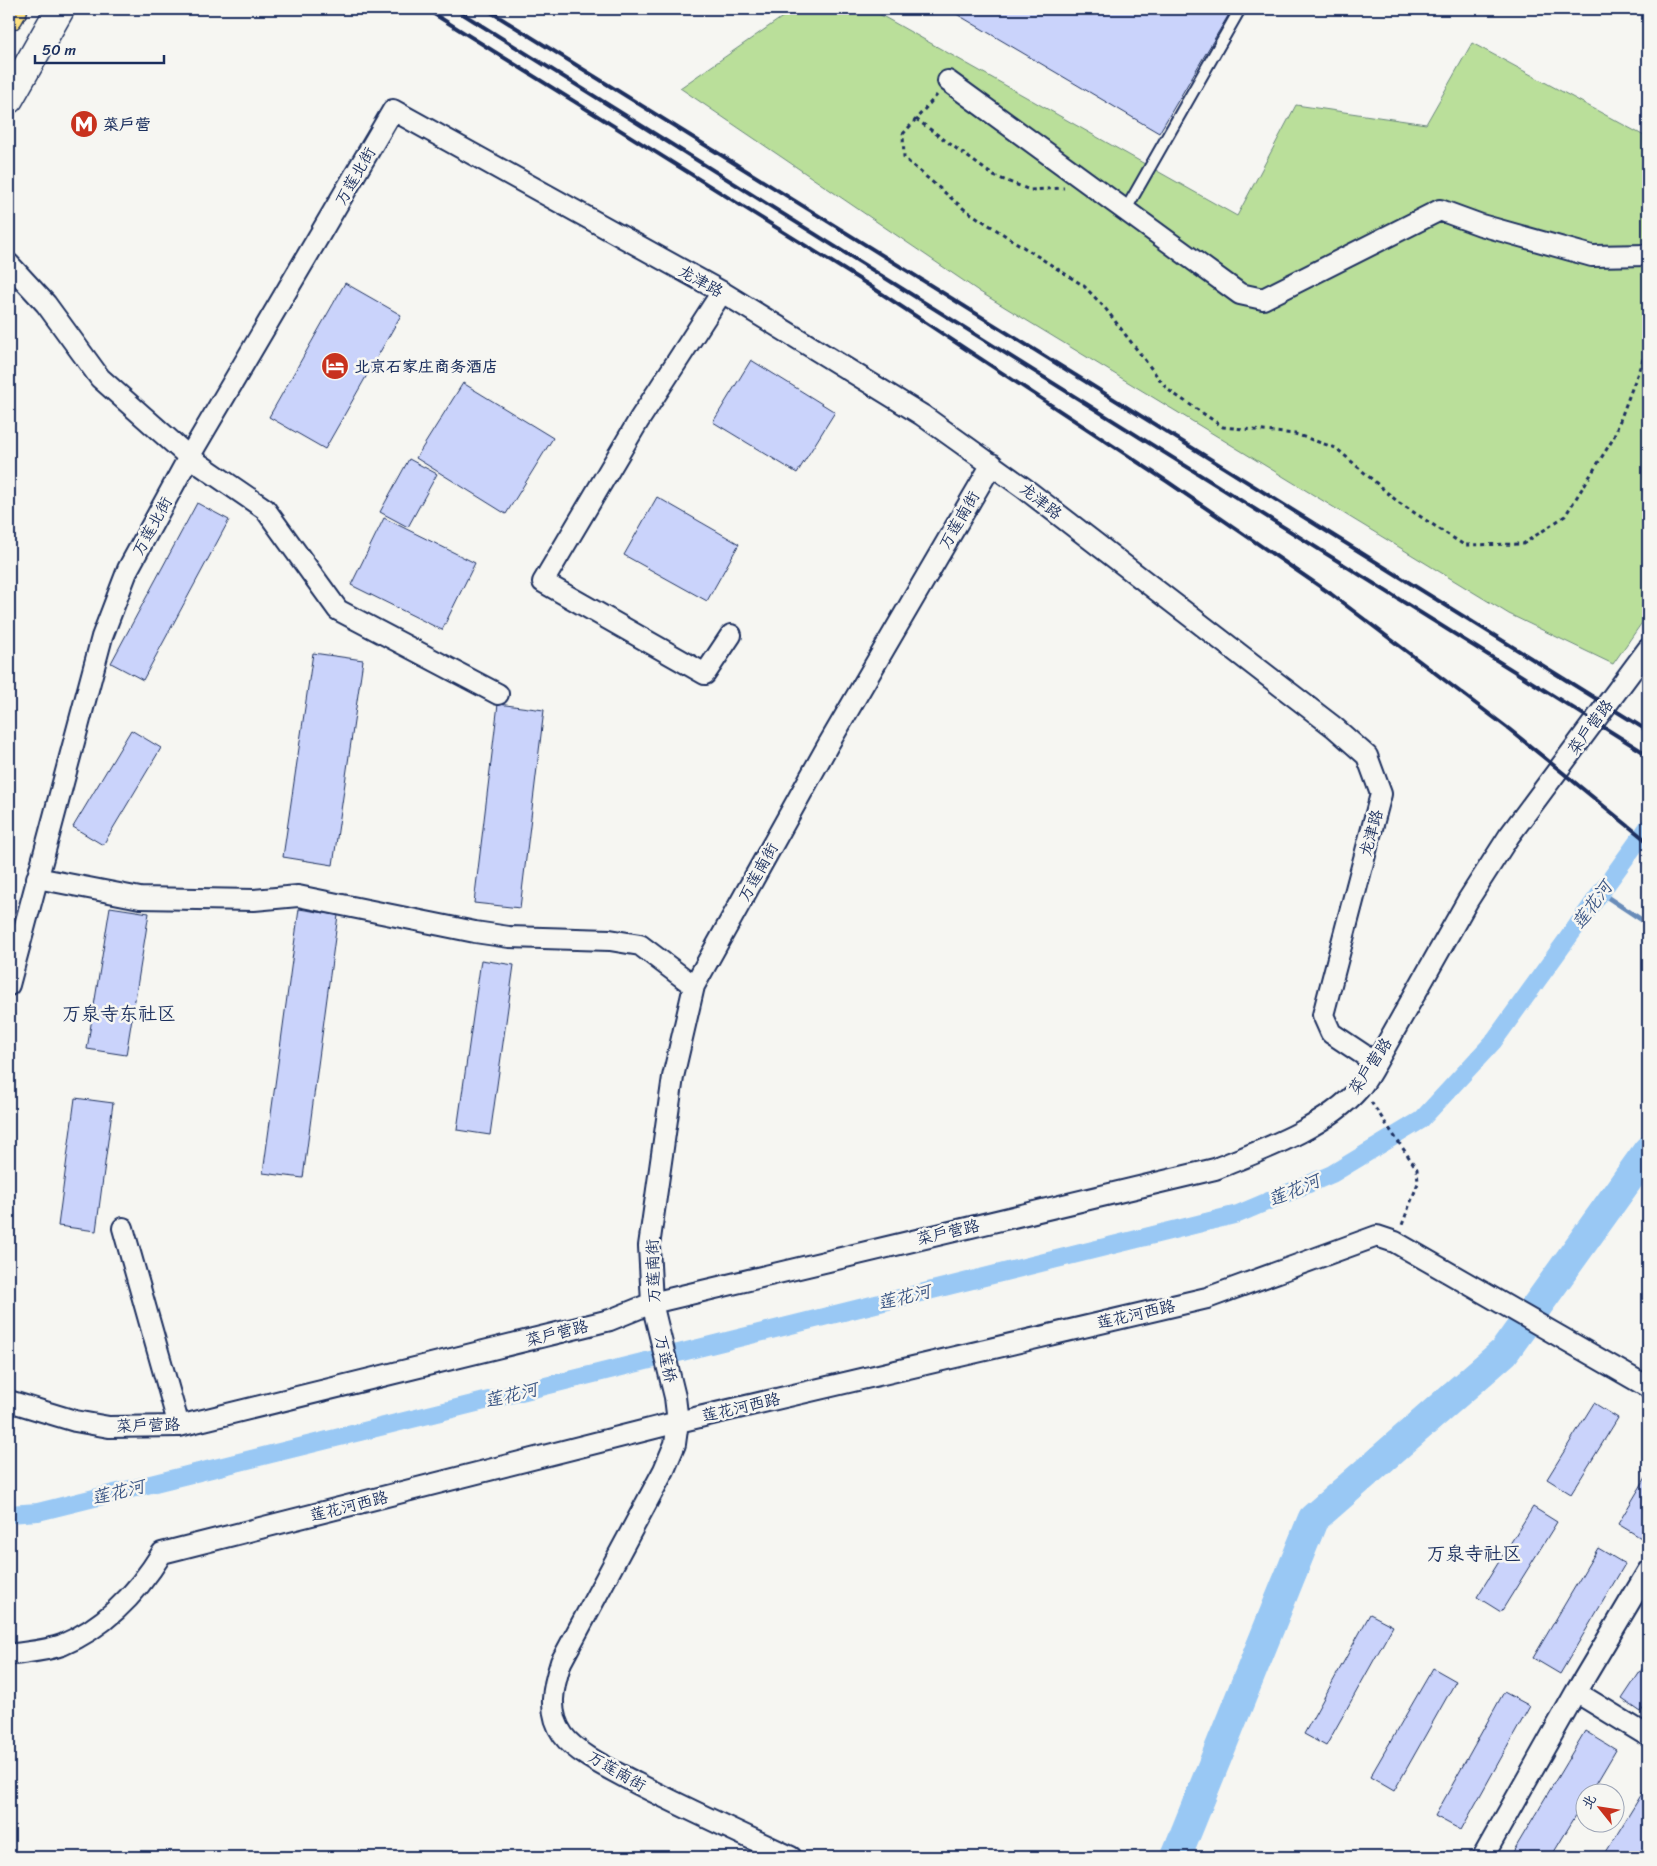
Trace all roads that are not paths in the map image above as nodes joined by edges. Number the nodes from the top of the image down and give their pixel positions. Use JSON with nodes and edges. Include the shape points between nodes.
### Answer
{"nodes":[{"id":1,"x":13,"y":9,"type":"edge"},
{"id":2,"x":60,"y":9,"type":"edge"},
{"id":3,"x":1240,"y":9,"type":"edge"},
{"id":4,"x":9,"y":16,"type":"edge"},
{"id":5,"x":948,"y":81,"type":"road end"},
{"id":6,"x":9,"y":99,"type":"edge"},
{"id":7,"x":394,"y":110,"type":"joint"},
{"id":8,"x":1125,"y":211,"type":"junction"},
{"id":9,"x":1648,"y":255,"type":"edge"},
{"id":10,"x":9,"y":264,"type":"edge"},
{"id":11,"x":722,"y":292,"type":"junction"},
{"id":12,"x":189,"y":457,"type":"junction"},
{"id":13,"x":992,"y":464,"type":"junction"},
{"id":14,"x":731,"y":635,"type":"dead end"},
{"id":15,"x":1648,"y":649,"type":"edge"},
{"id":16,"x":498,"y":694,"type":"dead end"},
{"id":17,"x":37,"y":878,"type":"junction"},
{"id":18,"x":9,"y":985,"type":"edge"},
{"id":19,"x":694,"y":986,"type":"junction"},
{"id":20,"x":1376,"y":1063,"type":"junction"},
{"id":21,"x":123,"y":1228,"type":"dead end"},
{"id":22,"x":655,"y":1312,"type":"junction"},
{"id":23,"x":1648,"y":1387,"type":"edge"},
{"id":24,"x":675,"y":1397,"type":"joint"},
{"id":25,"x":9,"y":1401,"type":"edge"},
{"id":26,"x":678,"y":1422,"type":"junction"},
{"id":27,"x":180,"y":1426,"type":"junction"},
{"id":28,"x":1648,"y":1571,"type":"edge"},
{"id":29,"x":9,"y":1656,"type":"edge"},
{"id":30,"x":1576,"y":1692,"type":"junction"},
{"id":31,"x":1648,"y":1736,"type":"edge"},
{"id":32,"x":791,"y":1857,"type":"edge"},
{"id":33,"x":1483,"y":1857,"type":"edge"}],
"edges":[{"from":1,"to":4,"type":"main road"},
{"from":2,"to":6,"type":"street"},
{"from":3,"to":8,"type":"lane"},
{"from":5,"to":8,"type":"street"},
{"from":7,"to":11,"type":"street","name":"龙津路"},
{"from":7,"to":12,"type":"street","name":"万莲北街"},
{"from":8,"to":9,"type":"street","via":[[1240,294],[1263,300],[1440,210],[1592,256]]},
{"from":10,"to":12,"type":"street","via":[[46,304],[100,378]]},
{"from":11,"to":13,"type":"street","name":"龙津路","via":[[922,415]]},
{"from":11,"to":14,"type":"street","via":[[639,420],[543,582],[705,674]]},
{"from":12,"to":16,"type":"street","via":[[265,509],[338,610]]},
{"from":12,"to":17,"type":"street","name":"万莲北街","via":[[128,569],[113,605]]},
{"from":13,"to":19,"type":"street","name":"万莲南街","via":[[828,745]]},
{"from":13,"to":20,"type":"street","name":"龙津路","via":[[1367,756],[1381,794],[1323,1015],[1331,1033]]},
{"from":15,"to":20,"type":"street","name":"菜户营路","via":[[1509,836],[1468,900]]},
{"from":17,"to":18,"type":"street","name":"万莲北街"},
{"from":17,"to":19,"type":"street","via":[[140,898],[254,900],[298,896],[509,937],[640,944]]},
{"from":19,"to":22,"type":"street","name":"万莲南街","via":[[673,1077],[649,1246]]},
{"from":20,"to":22,"type":"street","name":"菜户营路","via":[[1359,1088],[1328,1114],[1288,1137],[1215,1169]]},
{"from":21,"to":27,"type":"street"},
{"from":22,"to":24,"type":"street","name":"万莲桥"},
{"from":22,"to":27,"type":"street","name":"菜户营路","via":[[610,1320]]},
{"from":23,"to":26,"type":"street","name":"莲花河西路","via":[[1395,1242],[1377,1236],[1207,1298]]},
{"from":24,"to":26,"type":"street","name":"万莲南街"},
{"from":25,"to":27,"type":"street","name":"菜户营路","via":[[75,1421],[109,1427]]},
{"from":26,"to":29,"type":"street","name":"莲花河西路","via":[[162,1553],[135,1592],[108,1618],[60,1646]]},
{"from":26,"to":32,"type":"street","name":"万莲南街","via":[[675,1444],[664,1470],[561,1662],[552,1690],[556,1723],[564,1737],[598,1763]]},
{"from":28,"to":30,"type":"street"},
{"from":30,"to":31,"type":"street"},
{"from":30,"to":33,"type":"street"}]}
